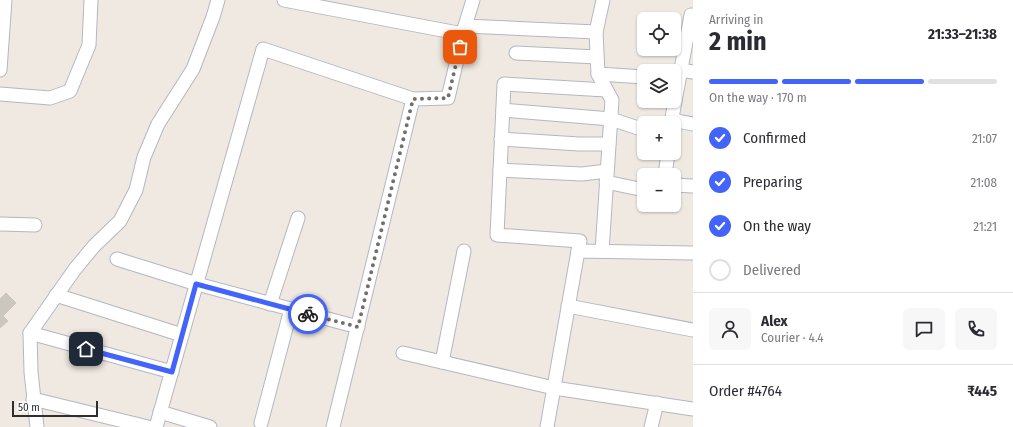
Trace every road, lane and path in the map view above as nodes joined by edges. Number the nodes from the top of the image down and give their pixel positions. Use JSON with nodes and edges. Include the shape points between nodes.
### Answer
{"nodes":[{"id":1,"x":4,"y":0,"type":"edge"},
{"id":2,"x":91,"y":0,"type":"edge"},
{"id":3,"x":218,"y":0,"type":"edge"},
{"id":4,"x":284,"y":0,"type":"edge"},
{"id":5,"x":473,"y":0,"type":"edge"},
{"id":6,"x":603,"y":0,"type":"edge"},
{"id":7,"x":692,"y":13,"type":"edge"},
{"id":8,"x":464,"y":30,"type":"junction"},
{"id":9,"x":596,"y":32,"type":"junction"},
{"id":10,"x":516,"y":54,"type":"dead end"},
{"id":11,"x":597,"y":57,"type":"junction"},
{"id":12,"x":0,"y":70,"type":"edge"},
{"id":13,"x":598,"y":74,"type":"junction"},
{"id":14,"x":682,"y":75,"type":"edge"},
{"id":15,"x":637,"y":77,"type":"edge"},
{"id":16,"x":606,"y":90,"type":"junction"},
{"id":17,"x":0,"y":94,"type":"edge"},
{"id":18,"x":413,"y":99,"type":"junction"},
{"id":19,"x":503,"y":110,"type":"junction"},
{"id":20,"x":673,"y":116,"type":"edge"},
{"id":21,"x":611,"y":119,"type":"junction"},
{"id":22,"x":681,"y":122,"type":"edge"},
{"id":23,"x":693,"y":124,"type":"edge"},
{"id":24,"x":637,"y":128,"type":"edge"},
{"id":25,"x":501,"y":139,"type":"junction"},
{"id":26,"x":609,"y":144,"type":"junction"},
{"id":27,"x":500,"y":170,"type":"junction"},
{"id":28,"x":607,"y":177,"type":"junction"},
{"id":29,"x":681,"y":185,"type":"edge"},
{"id":30,"x":693,"y":186,"type":"edge"},
{"id":31,"x":637,"y":188,"type":"edge"},
{"id":32,"x":298,"y":218,"type":"dead end"},
{"id":33,"x":0,"y":224,"type":"edge"},
{"id":34,"x":34,"y":225,"type":"dead end"},
{"id":35,"x":578,"y":250,"type":"junction"},
{"id":36,"x":602,"y":251,"type":"junction"},
{"id":37,"x":464,"y":252,"type":"dead end"},
{"id":38,"x":693,"y":253,"type":"edge"},
{"id":39,"x":117,"y":258,"type":"dead end"},
{"id":40,"x":196,"y":284,"type":"junction"},
{"id":41,"x":56,"y":295,"type":"junction"},
{"id":42,"x":270,"y":304,"type":"junction"},
{"id":43,"x":568,"y":306,"type":"junction"},
{"id":44,"x":291,"y":309,"type":"junction"},
{"id":45,"x":358,"y":327,"type":"junction"},
{"id":46,"x":693,"y":330,"type":"edge"},
{"id":47,"x":30,"y":333,"type":"junction"},
{"id":48,"x":182,"y":335,"type":"junction"},
{"id":49,"x":403,"y":353,"type":"dead end"},
{"id":50,"x":442,"y":362,"type":"junction"},
{"id":51,"x":172,"y":372,"type":"junction"},
{"id":52,"x":554,"y":388,"type":"junction"},
{"id":53,"x":33,"y":399,"type":"junction"},
{"id":54,"x":657,"y":403,"type":"junction"},
{"id":55,"x":693,"y":409,"type":"edge"},
{"id":56,"x":160,"y":412,"type":"junction"},
{"id":57,"x":261,"y":423,"type":"dead end"},
{"id":58,"x":37,"y":427,"type":"edge"},
{"id":59,"x":148,"y":427,"type":"edge"},
{"id":60,"x":156,"y":427,"type":"edge"},
{"id":61,"x":210,"y":427,"type":"edge"},
{"id":62,"x":333,"y":427,"type":"edge"},
{"id":63,"x":547,"y":427,"type":"edge"},
{"id":64,"x":651,"y":427,"type":"edge"}],
"edges":[{"from":1,"to":12,"type":"street"},
{"from":2,"to":17,"type":"street","via":[[89,45],[70,91],[50,98]]},
{"from":3,"to":41,"type":"street","via":[[193,69],[158,124],[144,157],[136,190],[120,221],[94,246]]},
{"from":4,"to":8,"type":"street"},
{"from":5,"to":8,"type":"street"},
{"from":6,"to":9,"type":"street"},
{"from":7,"to":14,"type":"street"},
{"from":8,"to":9,"type":"street"},
{"from":8,"to":18,"type":"street","via":[[448,98]]},
{"from":9,"to":11,"type":"street"},
{"from":10,"to":11,"type":"street"},
{"from":11,"to":13,"type":"street"},
{"from":13,"to":15,"type":"street"},
{"from":13,"to":16,"type":"street"},
{"from":14,"to":20,"type":"street"},
{"from":16,"to":19,"type":"street","via":[[504,84]]},
{"from":16,"to":21,"type":"street","via":[[612,100]]},
{"from":18,"to":40,"type":"street","via":[[262,49]]},
{"from":18,"to":45,"type":"street"},
{"from":19,"to":21,"type":"street"},
{"from":19,"to":25,"type":"street"},
{"from":21,"to":24,"type":"street"},
{"from":21,"to":26,"type":"street"},
{"from":22,"to":23,"type":"street"},
{"from":25,"to":26,"type":"street"},
{"from":25,"to":27,"type":"street"},
{"from":26,"to":28,"type":"street"},
{"from":27,"to":28,"type":"street"},
{"from":27,"to":35,"type":"street","via":[[497,235],[580,241]]},
{"from":28,"to":31,"type":"street"},
{"from":28,"to":36,"type":"street"},
{"from":29,"to":30,"type":"street"},
{"from":32,"to":42,"type":"street"},
{"from":33,"to":34,"type":"street"},
{"from":35,"to":36,"type":"street"},
{"from":35,"to":43,"type":"street"},
{"from":36,"to":38,"type":"street"},
{"from":37,"to":50,"type":"street"},
{"from":39,"to":40,"type":"street"},
{"from":40,"to":42,"type":"street"},
{"from":40,"to":48,"type":"street"},
{"from":41,"to":47,"type":"street"},
{"from":41,"to":48,"type":"street"},
{"from":42,"to":44,"type":"street"},
{"from":43,"to":46,"type":"street"},
{"from":43,"to":52,"type":"street"},
{"from":44,"to":45,"type":"street"},
{"from":44,"to":57,"type":"street"},
{"from":45,"to":62,"type":"street"},
{"from":47,"to":51,"type":"street"},
{"from":47,"to":53,"type":"street"},
{"from":48,"to":51,"type":"street"},
{"from":49,"to":50,"type":"street"},
{"from":50,"to":52,"type":"street"},
{"from":51,"to":56,"type":"street"},
{"from":52,"to":54,"type":"street"},
{"from":52,"to":63,"type":"street"},
{"from":53,"to":58,"type":"street"},
{"from":53,"to":59,"type":"street"},
{"from":54,"to":55,"type":"street"},
{"from":54,"to":64,"type":"street"},
{"from":56,"to":60,"type":"street"},
{"from":56,"to":61,"type":"street"}]}
